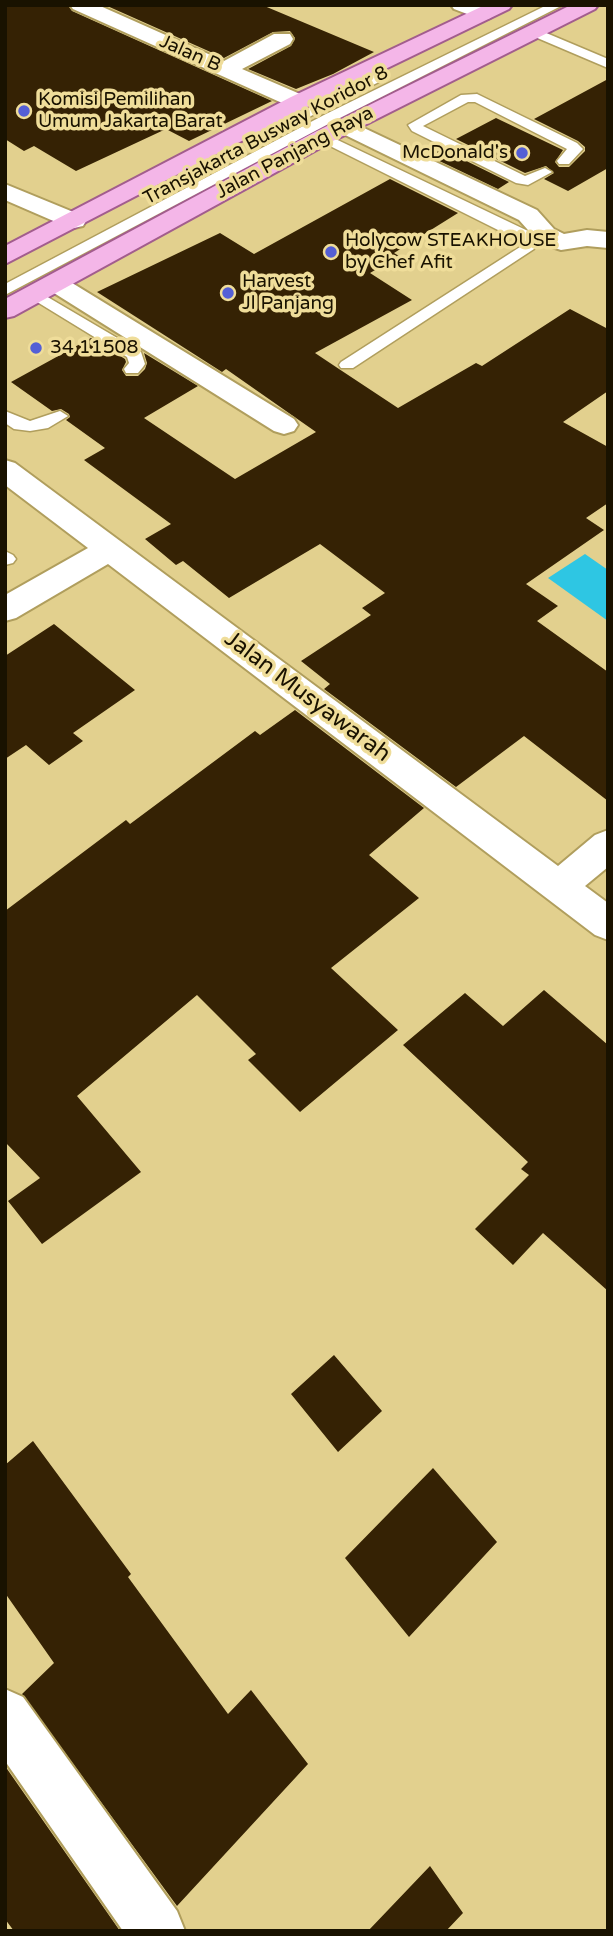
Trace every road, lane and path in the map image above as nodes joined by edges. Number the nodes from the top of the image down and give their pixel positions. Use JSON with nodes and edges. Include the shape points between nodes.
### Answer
{"nodes":[{"id":1,"x":80,"y":5,"type":"edge"},
{"id":2,"x":461,"y":5,"type":"edge"},
{"id":3,"x":531,"y":5,"type":"edge"},
{"id":4,"x":557,"y":5,"type":"edge"},
{"id":5,"x":588,"y":5,"type":"edge"},
{"id":6,"x":493,"y":10,"type":"edge"},
{"id":7,"x":532,"y":31,"type":"junction"},
{"id":8,"x":282,"y":39,"type":"dead end"},
{"id":9,"x":608,"y":64,"type":"edge"},
{"id":10,"x":225,"y":69,"type":"junction"},
{"id":11,"x":422,"y":86,"type":"junction"},
{"id":12,"x":299,"y":102,"type":"junction"},
{"id":13,"x":456,"y":102,"type":"junction"},
{"id":14,"x":345,"y":125,"type":"junction"},
{"id":15,"x":323,"y":137,"type":"junction"},
{"id":16,"x":564,"y":161,"type":"dead end"},
{"id":17,"x":545,"y":173,"type":"dead end"},
{"id":18,"x":5,"y":191,"type":"edge"},
{"id":19,"x":74,"y":221,"type":"junction"},
{"id":20,"x":608,"y":240,"type":"edge"},
{"id":21,"x":5,"y":256,"type":"edge"},
{"id":22,"x":5,"y":274,"type":"edge"},
{"id":23,"x":44,"y":289,"type":"junction"},
{"id":24,"x":5,"y":290,"type":"edge"},
{"id":25,"x":5,"y":310,"type":"edge"},
{"id":26,"x":347,"y":365,"type":"dead end"},
{"id":27,"x":132,"y":369,"type":"dead end"},
{"id":28,"x":5,"y":416,"type":"edge"},
{"id":29,"x":60,"y":416,"type":"dead end"},
{"id":30,"x":284,"y":425,"type":"dead end"},
{"id":31,"x":5,"y":470,"type":"edge"},
{"id":32,"x":110,"y":550,"type":"junction"},
{"id":33,"x":5,"y":610,"type":"edge"},
{"id":34,"x":608,"y":845,"type":"edge"},
{"id":35,"x":559,"y":887,"type":"junction"},
{"id":36,"x":608,"y":925,"type":"edge"},
{"id":37,"x":5,"y":1715,"type":"edge"},
{"id":38,"x":157,"y":1931,"type":"edge"}],
"edges":[{"from":1,"to":10,"type":"street","name":"Jalan B"},
{"from":2,"to":6,"type":"street"},
{"from":3,"to":22,"type":"lane","name":"Transjakarta Busway Koridor 8","via":[[332,99]]},
{"from":4,"to":24,"type":"lane","name":"Transjakarta Busway Koridor 8","via":[[329,118]]},
{"from":5,"to":7,"type":"main road","name":"Jalan Panjang Raya"},
{"from":6,"to":12,"type":"main road","name":"Jalan Panjang Raya"},
{"from":7,"to":9,"type":"lane"},
{"from":7,"to":11,"type":"main road","name":"Jalan Panjang Raya"},
{"from":8,"to":10,"type":"street"},
{"from":10,"to":12,"type":"street","name":"Jalan B"},
{"from":11,"to":13,"type":"lane"},
{"from":11,"to":14,"type":"main road","name":"Jalan Panjang Raya"},
{"from":12,"to":19,"type":"main road","name":"Jalan Panjang Raya"},
{"from":13,"to":16,"type":"lane","via":[[477,98],[572,146],[576,149]]},
{"from":13,"to":17,"type":"lane","via":[[418,122],[417,128],[521,180]]},
{"from":14,"to":15,"type":"main road","name":"Jalan Panjang Raya"},
{"from":14,"to":20,"type":"street","via":[[528,215],[545,234],[561,242]]},
{"from":15,"to":23,"type":"main road","name":"Jalan Panjang Raya"},
{"from":15,"to":26,"type":"lane","via":[[530,241],[527,249]]},
{"from":18,"to":19,"type":"street"},
{"from":19,"to":21,"type":"main road","name":"Jalan Panjang Raya"},
{"from":23,"to":25,"type":"main road","name":"Jalan Panjang Raya"},
{"from":23,"to":27,"type":"lane","via":[[135,355],[137,364]]},
{"from":23,"to":30,"type":"street"},
{"from":28,"to":29,"type":"lane","via":[[30,426]]},
{"from":31,"to":32,"type":"street","name":"Jalan Musyawarah"},
{"from":32,"to":33,"type":"street"},
{"from":32,"to":35,"type":"street","name":"Jalan Musyawarah"},
{"from":34,"to":35,"type":"street"},
{"from":35,"to":36,"type":"street","name":"Jalan Musyawarah"},
{"from":37,"to":38,"type":"street"}]}
